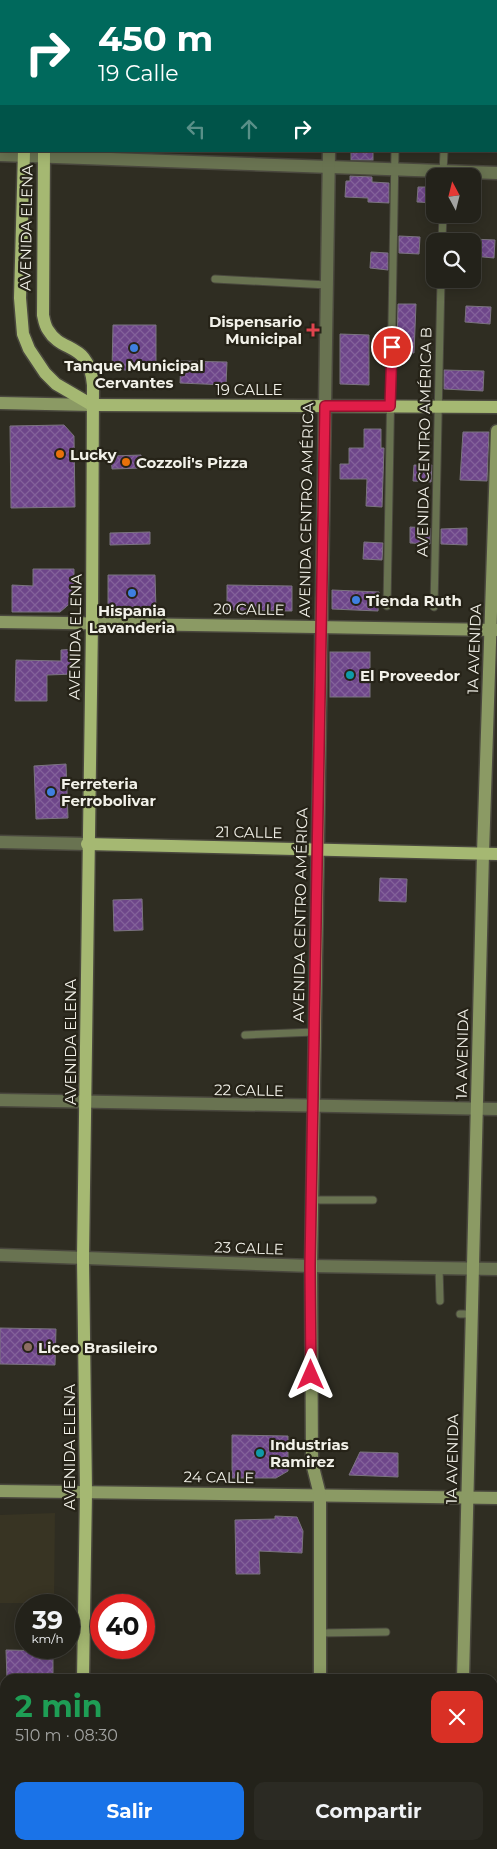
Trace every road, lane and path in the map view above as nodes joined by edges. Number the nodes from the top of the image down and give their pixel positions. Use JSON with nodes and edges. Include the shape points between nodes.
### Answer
{"nodes":[{"id":1,"x":328,"y":152,"type":"edge"},
{"id":2,"x":395,"y":152,"type":"edge"},
{"id":3,"x":444,"y":152,"type":"edge"},
{"id":4,"x":24,"y":154,"type":"edge"},
{"id":5,"x":44,"y":154,"type":"edge"},
{"id":6,"x":0,"y":155,"type":"edge"},
{"id":7,"x":328,"y":167,"type":"junction"},
{"id":8,"x":443,"y":168,"type":"edge"},
{"id":9,"x":395,"y":169,"type":"junction"},
{"id":10,"x":426,"y":172,"type":"edge"},
{"id":11,"x":481,"y":173,"type":"edge"},
{"id":12,"x":497,"y":173,"type":"edge"},
{"id":13,"x":215,"y":279,"type":"dead end"},
{"id":14,"x":326,"y":285,"type":"junction"},
{"id":15,"x":441,"y":288,"type":"edge"},
{"id":16,"x":0,"y":402,"type":"edge"},
{"id":17,"x":92,"y":405,"type":"junction"},
{"id":18,"x":325,"y":406,"type":"junction"},
{"id":19,"x":390,"y":406,"type":"junction"},
{"id":20,"x":438,"y":407,"type":"junction"},
{"id":21,"x":497,"y":407,"type":"edge"},
{"id":22,"x":497,"y":431,"type":"edge"},
{"id":23,"x":387,"y":606,"type":"dead end"},
{"id":24,"x":434,"y":607,"type":"dead end"},
{"id":25,"x":0,"y":622,"type":"edge"},
{"id":26,"x":92,"y":623,"type":"junction"},
{"id":27,"x":320,"y":627,"type":"junction"},
{"id":28,"x":494,"y":630,"type":"edge"},
{"id":29,"x":0,"y":842,"type":"edge"},
{"id":30,"x":87,"y":844,"type":"junction"},
{"id":31,"x":317,"y":850,"type":"junction"},
{"id":32,"x":483,"y":853,"type":"junction"},
{"id":33,"x":497,"y":854,"type":"edge"},
{"id":34,"x":314,"y":1032,"type":"junction"},
{"id":35,"x":245,"y":1035,"type":"dead end"},
{"id":36,"x":0,"y":1100,"type":"edge"},
{"id":37,"x":85,"y":1102,"type":"junction"},
{"id":38,"x":313,"y":1108,"type":"junction"},
{"id":39,"x":477,"y":1109,"type":"junction"},
{"id":40,"x":497,"y":1109,"type":"edge"},
{"id":41,"x":312,"y":1200,"type":"junction"},
{"id":42,"x":373,"y":1200,"type":"dead end"},
{"id":43,"x":0,"y":1255,"type":"edge"},
{"id":44,"x":83,"y":1258,"type":"junction"},
{"id":45,"x":310,"y":1266,"type":"junction"},
{"id":46,"x":439,"y":1268,"type":"junction"},
{"id":47,"x":473,"y":1269,"type":"junction"},
{"id":48,"x":497,"y":1269,"type":"edge"},
{"id":49,"x":440,"y":1300,"type":"dead end"},
{"id":50,"x":0,"y":1491,"type":"edge"},
{"id":51,"x":86,"y":1492,"type":"junction"},
{"id":52,"x":320,"y":1495,"type":"junction"},
{"id":53,"x":468,"y":1497,"type":"junction"},
{"id":54,"x":497,"y":1498,"type":"edge"},
{"id":55,"x":386,"y":1632,"type":"dead end"},
{"id":56,"x":320,"y":1633,"type":"junction"},
{"id":57,"x":83,"y":1674,"type":"edge"},
{"id":58,"x":320,"y":1674,"type":"edge"},
{"id":59,"x":464,"y":1674,"type":"edge"}],
"edges":[{"from":1,"to":7,"type":"street","name":"AVENIDA CENTRO AMÉRICA"},
{"from":2,"to":9,"type":"lane"},
{"from":3,"to":8,"type":"lane"},
{"from":4,"to":5,"type":"street"},
{"from":4,"to":6,"type":"street"},
{"from":4,"to":17,"type":"main road","name":"AVENIDA ELENA","via":[[20,298],[23,334],[45,373],[56,384]]},
{"from":5,"to":7,"type":"street"},
{"from":5,"to":17,"type":"main road","name":"AVENIDA ELENA","via":[[43,315],[48,331],[77,350],[92,372]]},
{"from":7,"to":9,"type":"street"},
{"from":7,"to":14,"type":"street","name":"AVENIDA CENTRO AMÉRICA"},
{"from":9,"to":10,"type":"street"},
{"from":9,"to":19,"type":"lane"},
{"from":11,"to":12,"type":"street"},
{"from":13,"to":14,"type":"lane"},
{"from":14,"to":18,"type":"street","name":"AVENIDA CENTRO AMÉRICA"},
{"from":15,"to":20,"type":"lane","name":"AVENIDA CENTRO AMÉRICA B"},
{"from":16,"to":17,"type":"street","name":"19 CALLE"},
{"from":17,"to":18,"type":"main road","name":"19 CALLE"},
{"from":17,"to":26,"type":"main road","name":"AVENIDA ELENA"},
{"from":18,"to":19,"type":"main road","name":"19 CALLE"},
{"from":18,"to":27,"type":"street","name":"AVENIDA CENTRO AMÉRICA"},
{"from":19,"to":20,"type":"main road","name":"19 CALLE"},
{"from":19,"to":23,"type":"lane"},
{"from":20,"to":21,"type":"main road","name":"19 CALLE"},
{"from":20,"to":24,"type":"lane","name":"AVENIDA CENTRO AMÉRICA B"},
{"from":22,"to":28,"type":"street","name":"1A AVENIDA"},
{"from":25,"to":26,"type":"street","name":"20 CALLE"},
{"from":26,"to":27,"type":"street","name":"20 CALLE"},
{"from":26,"to":30,"type":"main road","name":"AVENIDA ELENA"},
{"from":27,"to":28,"type":"street","name":"20 CALLE"},
{"from":27,"to":31,"type":"street","name":"AVENIDA CENTRO AMÉRICA"},
{"from":28,"to":32,"type":"street","name":"1A AVENIDA"},
{"from":29,"to":30,"type":"street","name":"21 CALLE"},
{"from":30,"to":31,"type":"main road","name":"21 CALLE"},
{"from":30,"to":37,"type":"main road","name":"AVENIDA ELENA"},
{"from":31,"to":32,"type":"main road","name":"21 CALLE"},
{"from":31,"to":34,"type":"street","name":"AVENIDA CENTRO AMÉRICA"},
{"from":32,"to":33,"type":"main road","name":"21 CALLE"},
{"from":32,"to":39,"type":"street","name":"1A AVENIDA"},
{"from":34,"to":35,"type":"lane"},
{"from":34,"to":38,"type":"street","name":"AVENIDA CENTRO AMÉRICA"},
{"from":36,"to":37,"type":"street","name":"22 CALLE"},
{"from":37,"to":38,"type":"street","name":"22 CALLE"},
{"from":37,"to":44,"type":"main road","name":"AVENIDA ELENA"},
{"from":38,"to":39,"type":"street","name":"22 CALLE"},
{"from":38,"to":41,"type":"street","name":"AVENIDA CENTRO AMÉRICA"},
{"from":39,"to":40,"type":"street","name":"22 CALLE"},
{"from":39,"to":47,"type":"street","name":"1A AVENIDA"},
{"from":41,"to":42,"type":"lane"},
{"from":41,"to":45,"type":"street","name":"AVENIDA CENTRO AMÉRICA"},
{"from":43,"to":44,"type":"street","name":"23 CALLE"},
{"from":44,"to":45,"type":"street","name":"23 CALLE"},
{"from":44,"to":51,"type":"main road","name":"AVENIDA ELENA"},
{"from":45,"to":46,"type":"street","name":"23 CALLE"},
{"from":45,"to":52,"type":"street","name":"AVENIDA CENTRO AMÉRICA","via":[[312,1463]]},
{"from":46,"to":47,"type":"street","name":"23 CALLE"},
{"from":46,"to":49,"type":"lane"},
{"from":47,"to":48,"type":"street","name":"23 CALLE"},
{"from":47,"to":53,"type":"street","name":"1A AVENIDA","via":[[466,1314]]},
{"from":50,"to":51,"type":"street","name":"24 CALLE"},
{"from":51,"to":52,"type":"street","name":"24 CALLE"},
{"from":51,"to":57,"type":"main road","name":"AVENIDA ELENA"},
{"from":52,"to":53,"type":"street","name":"24 CALLE"},
{"from":52,"to":56,"type":"street","name":"AVENIDA CENTRO AMÉRICA"},
{"from":53,"to":54,"type":"street","name":"24 CALLE"},
{"from":53,"to":59,"type":"street","name":"1A AVENIDA"},
{"from":55,"to":56,"type":"lane"},
{"from":56,"to":58,"type":"street","name":"AVENIDA CENTRO AMÉRICA"}]}
